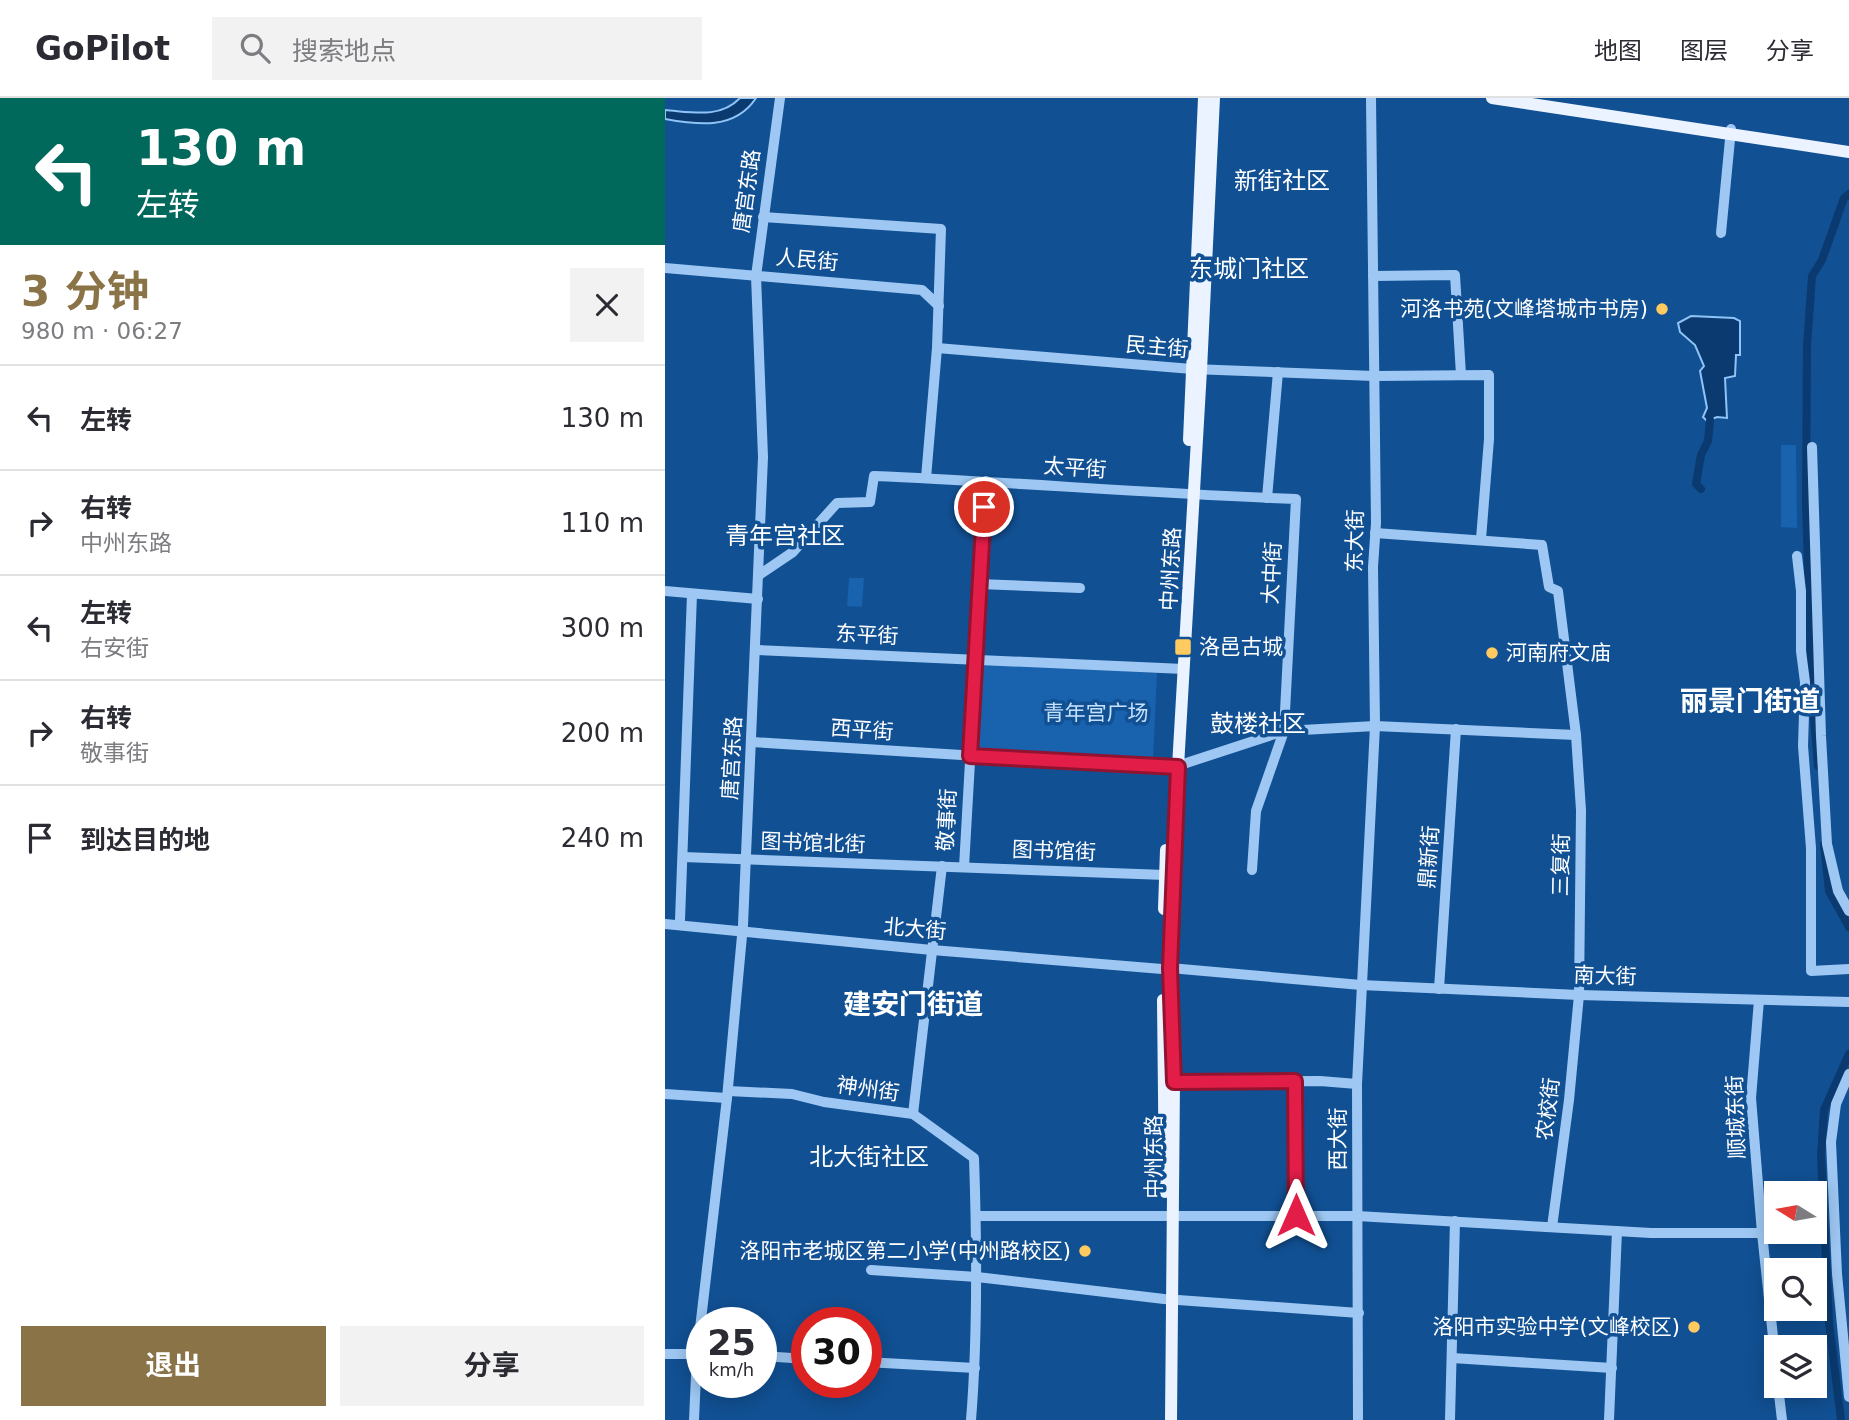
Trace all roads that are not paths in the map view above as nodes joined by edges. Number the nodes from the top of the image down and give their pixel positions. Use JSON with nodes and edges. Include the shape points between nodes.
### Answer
{"nodes":[{"id":1,"x":780,"y":98,"type":"edge"},
{"id":2,"x":1203,"y":98,"type":"edge"},
{"id":3,"x":1214,"y":98,"type":"edge"},
{"id":4,"x":1371,"y":98,"type":"edge"},
{"id":5,"x":1492,"y":98,"type":"edge"},
{"id":6,"x":1533,"y":98,"type":"edge"},
{"id":7,"x":1731,"y":131,"type":"junction"},
{"id":8,"x":1849,"y":148,"type":"edge"},
{"id":9,"x":763,"y":217,"type":"junction"},
{"id":10,"x":1721,"y":233,"type":"dead end"},
{"id":11,"x":665,"y":268,"type":"edge"},
{"id":12,"x":756,"y":276,"type":"junction"},
{"id":13,"x":1373,"y":276,"type":"junction"},
{"id":14,"x":939,"y":306,"type":"junction"},
{"id":15,"x":937,"y":348,"type":"junction"},
{"id":16,"x":1197,"y":370,"type":"junction"},
{"id":17,"x":1278,"y":372,"type":"junction"},
{"id":18,"x":1461,"y":375,"type":"junction"},
{"id":19,"x":1374,"y":376,"type":"junction"},
{"id":20,"x":1812,"y":447,"type":"dead end"},
{"id":21,"x":926,"y":478,"type":"junction"},
{"id":22,"x":986,"y":481,"type":"junction"},
{"id":23,"x":1191,"y":496,"type":"junction"},
{"id":24,"x":1267,"y":498,"type":"junction"},
{"id":25,"x":1296,"y":499,"type":"joint"},
{"id":26,"x":1375,"y":533,"type":"junction"},
{"id":27,"x":1481,"y":539,"type":"junction"},
{"id":28,"x":1797,"y":556,"type":"dead end"},
{"id":29,"x":759,"y":575,"type":"junction"},
{"id":30,"x":978,"y":584,"type":"junction"},
{"id":31,"x":1080,"y":588,"type":"dead end"},
{"id":32,"x":665,"y":591,"type":"edge"},
{"id":33,"x":692,"y":594,"type":"junction"},
{"id":34,"x":758,"y":599,"type":"junction"},
{"id":35,"x":756,"y":650,"type":"junction"},
{"id":36,"x":976,"y":660,"type":"junction"},
{"id":37,"x":1180,"y":669,"type":"junction"},
{"id":38,"x":1375,"y":726,"type":"junction"},
{"id":39,"x":1285,"y":728,"type":"junction"},
{"id":40,"x":1456,"y":729,"type":"junction"},
{"id":41,"x":1576,"y":735,"type":"junction"},
{"id":42,"x":752,"y":742,"type":"junction"},
{"id":43,"x":970,"y":756,"type":"junction"},
{"id":44,"x":1174,"y":767,"type":"junction"},
{"id":45,"x":683,"y":857,"type":"junction"},
{"id":46,"x":746,"y":861,"type":"junction"},
{"id":47,"x":942,"y":866,"type":"junction"},
{"id":48,"x":964,"y":867,"type":"junction"},
{"id":49,"x":1252,"y":870,"type":"dead end"},
{"id":50,"x":1165,"y":875,"type":"junction"},
{"id":51,"x":1849,"y":911,"type":"edge"},
{"id":52,"x":665,"y":918,"type":"edge"},
{"id":53,"x":680,"y":920,"type":"junction"},
{"id":54,"x":665,"y":924,"type":"edge"},
{"id":55,"x":743,"y":928,"type":"junction"},
{"id":56,"x":932,"y":947,"type":"junction"},
{"id":57,"x":1165,"y":967,"type":"junction"},
{"id":58,"x":1849,"y":969,"type":"edge"},
{"id":59,"x":1361,"y":985,"type":"junction"},
{"id":60,"x":1439,"y":989,"type":"junction"},
{"id":61,"x":1579,"y":995,"type":"junction"},
{"id":62,"x":1759,"y":1000,"type":"junction"},
{"id":63,"x":1849,"y":1002,"type":"edge"},
{"id":64,"x":1849,"y":1074,"type":"edge"},
{"id":65,"x":1295,"y":1081,"type":"junction"},
{"id":66,"x":1174,"y":1082,"type":"junction"},
{"id":67,"x":1357,"y":1084,"type":"junction"},
{"id":68,"x":665,"y":1094,"type":"edge"},
{"id":69,"x":727,"y":1095,"type":"junction"},
{"id":70,"x":913,"y":1114,"type":"junction"},
{"id":71,"x":1296,"y":1215,"type":"junction"},
{"id":72,"x":976,"y":1216,"type":"junction"},
{"id":73,"x":1357,"y":1216,"type":"junction"},
{"id":74,"x":1169,"y":1217,"type":"junction"},
{"id":75,"x":1455,"y":1221,"type":"junction"},
{"id":76,"x":1552,"y":1227,"type":"junction"},
{"id":77,"x":1617,"y":1231,"type":"junction"},
{"id":78,"x":1762,"y":1233,"type":"junction"},
{"id":79,"x":871,"y":1270,"type":"dead end"},
{"id":80,"x":977,"y":1278,"type":"junction"},
{"id":81,"x":1168,"y":1300,"type":"junction"},
{"id":82,"x":704,"y":1307,"type":"edge"},
{"id":83,"x":1359,"y":1313,"type":"junction"},
{"id":84,"x":1773,"y":1335,"type":"edge"},
{"id":85,"x":665,"y":1354,"type":"edge"},
{"id":86,"x":686,"y":1354,"type":"edge"},
{"id":87,"x":1452,"y":1358,"type":"junction"},
{"id":88,"x":882,"y":1363,"type":"edge"},
{"id":89,"x":975,"y":1368,"type":"junction"},
{"id":90,"x":1612,"y":1368,"type":"junction"},
{"id":91,"x":1849,"y":1397,"type":"edge"},
{"id":92,"x":696,"y":1398,"type":"edge"},
{"id":93,"x":1780,"y":1398,"type":"edge"},
{"id":94,"x":694,"y":1420,"type":"edge"},
{"id":95,"x":971,"y":1420,"type":"edge"},
{"id":96,"x":1164,"y":1420,"type":"edge"},
{"id":97,"x":1171,"y":1420,"type":"edge"},
{"id":98,"x":1358,"y":1420,"type":"edge"},
{"id":99,"x":1450,"y":1420,"type":"edge"},
{"id":100,"x":1609,"y":1420,"type":"edge"},
{"id":101,"x":1782,"y":1420,"type":"edge"}],
"edges":[{"from":1,"to":9,"type":"street","name":"唐宫东路"},
{"from":2,"to":16,"type":"main road","name":"中州东路"},
{"from":3,"to":16,"type":"main road","name":"中州东路"},
{"from":4,"to":13,"type":"street","name":"东大街"},
{"from":5,"to":7,"type":"main road"},
{"from":6,"to":7,"type":"main road"},
{"from":7,"to":8,"type":"main road"},
{"from":7,"to":10,"type":"street"},
{"from":9,"to":12,"type":"street","name":"唐宫东路"},
{"from":9,"to":14,"type":"street","via":[[941,229]]},
{"from":11,"to":12,"type":"street","name":"人民街"},
{"from":12,"to":14,"type":"street","name":"人民街","via":[[922,290]]},
{"from":12,"to":29,"type":"street","name":"唐宫东路","via":[[762,457]]},
{"from":13,"to":18,"type":"street","via":[[1455,275]]},
{"from":13,"to":19,"type":"street","name":"东大街"},
{"from":14,"to":15,"type":"street"},
{"from":15,"to":16,"type":"street","name":"民主街"},
{"from":15,"to":21,"type":"street"},
{"from":16,"to":17,"type":"street","name":"民主街"},
{"from":16,"to":23,"type":"main road","name":"中州东路"},
{"from":17,"to":19,"type":"street","name":"民主街"},
{"from":17,"to":24,"type":"street"},
{"from":18,"to":19,"type":"street","name":"民主街"},
{"from":18,"to":27,"type":"street","name":"民主街","via":[[1489,375]]},
{"from":19,"to":26,"type":"street","name":"东大街"},
{"from":20,"to":51,"type":"street","via":[[1827,844],[1838,891]]},
{"from":21,"to":22,"type":"street","name":"太平街"},
{"from":21,"to":29,"type":"street","name":"太平街","via":[[874,476],[870,502],[837,503],[793,552]]},
{"from":22,"to":23,"type":"street","name":"太平街"},
{"from":22,"to":30,"type":"street","name":"敬事街"},
{"from":23,"to":24,"type":"street","name":"太平街"},
{"from":23,"to":37,"type":"main road","name":"中州东路"},
{"from":24,"to":25,"type":"street","name":"太平街"},
{"from":25,"to":39,"type":"street","name":"大中街"},
{"from":26,"to":27,"type":"street"},
{"from":26,"to":38,"type":"street","name":"东大街"},
{"from":27,"to":41,"type":"street","name":"三复街","via":[[1542,545],[1549,587],[1558,591]]},
{"from":28,"to":58,"type":"street","via":[[1811,848],[1811,971]]},
{"from":29,"to":34,"type":"street","name":"唐宫东路"},
{"from":30,"to":31,"type":"street"},
{"from":30,"to":36,"type":"street","name":"敬事街"},
{"from":32,"to":33,"type":"street"},
{"from":33,"to":34,"type":"street"},
{"from":33,"to":45,"type":"street"},
{"from":34,"to":35,"type":"street","name":"唐宫东路"},
{"from":35,"to":36,"type":"street","name":"东平街"},
{"from":35,"to":42,"type":"street","name":"唐宫东路"},
{"from":36,"to":37,"type":"street","name":"东平街"},
{"from":36,"to":43,"type":"street","name":"敬事街"},
{"from":37,"to":44,"type":"main road","name":"中州东路"},
{"from":38,"to":39,"type":"street"},
{"from":38,"to":40,"type":"street"},
{"from":38,"to":59,"type":"street","name":"东大街"},
{"from":39,"to":44,"type":"street"},
{"from":39,"to":49,"type":"street","name":"大中街","via":[[1256,811]]},
{"from":40,"to":41,"type":"street"},
{"from":40,"to":60,"type":"street","name":"鼎新街"},
{"from":41,"to":61,"type":"street","name":"三复街","via":[[1581,810]]},
{"from":42,"to":43,"type":"street","name":"西平街"},
{"from":42,"to":46,"type":"street","name":"唐宫东路"},
{"from":43,"to":44,"type":"street","name":"西平街"},
{"from":43,"to":48,"type":"street","name":"敬事街"},
{"from":44,"to":50,"type":"main road","name":"中州东路"},
{"from":44,"to":57,"type":"main road","name":"中州东路"},
{"from":45,"to":46,"type":"street","name":"图书馆北街"},
{"from":45,"to":53,"type":"street"},
{"from":46,"to":47,"type":"street","name":"图书馆北街"},
{"from":46,"to":55,"type":"street","name":"唐宫东路"},
{"from":47,"to":48,"type":"street","name":"图书馆街"},
{"from":47,"to":56,"type":"street"},
{"from":48,"to":50,"type":"street","name":"图书馆街"},
{"from":50,"to":57,"type":"main road","name":"中州东路"},
{"from":52,"to":53,"type":"street","name":"北大街"},
{"from":53,"to":55,"type":"street","name":"北大街"},
{"from":54,"to":55,"type":"street","name":"北大街"},
{"from":55,"to":56,"type":"street","name":"北大街"},
{"from":55,"to":69,"type":"street","name":"唐宫东路"},
{"from":56,"to":57,"type":"street","name":"北大街"},
{"from":56,"to":70,"type":"street"},
{"from":57,"to":59,"type":"street","name":"北大街"},
{"from":57,"to":66,"type":"main road","name":"中州东路"},
{"from":57,"to":74,"type":"main road","name":"中州东路"},
{"from":59,"to":60,"type":"street","name":"南大街"},
{"from":59,"to":67,"type":"street","name":"西大街"},
{"from":60,"to":61,"type":"street","name":"南大街"},
{"from":61,"to":62,"type":"street","name":"南大街"},
{"from":61,"to":76,"type":"street","name":"农校街"},
{"from":62,"to":63,"type":"street","name":"南大街"},
{"from":62,"to":78,"type":"street","name":"顺城东街","via":[[1751,1098]]},
{"from":64,"to":91,"type":"street","via":[[1836,1104],[1831,1142]]},
{"from":65,"to":66,"type":"street"},
{"from":65,"to":67,"type":"street"},
{"from":65,"to":71,"type":"street"},
{"from":66,"to":74,"type":"main road","name":"中州东路"},
{"from":67,"to":73,"type":"street","name":"西大街"},
{"from":68,"to":69,"type":"street","name":"神州街"},
{"from":69,"to":70,"type":"street","name":"神州街","via":[[792,1094]]},
{"from":69,"to":82,"type":"street","name":"唐宫东路"},
{"from":70,"to":72,"type":"street","name":"神州街","via":[[974,1158]]},
{"from":71,"to":73,"type":"street"},
{"from":71,"to":74,"type":"street"},
{"from":72,"to":74,"type":"street"},
{"from":72,"to":80,"type":"street"},
{"from":73,"to":75,"type":"street"},
{"from":73,"to":83,"type":"street","name":"西大街"},
{"from":74,"to":81,"type":"main road","name":"中州东路"},
{"from":75,"to":76,"type":"street"},
{"from":75,"to":87,"type":"street"},
{"from":76,"to":77,"type":"street"},
{"from":77,"to":78,"type":"street"},
{"from":77,"to":90,"type":"street"},
{"from":78,"to":84,"type":"street","name":"顺城东街"},
{"from":79,"to":80,"type":"street"},
{"from":80,"to":81,"type":"street"},
{"from":80,"to":89,"type":"street"},
{"from":81,"to":83,"type":"street"},
{"from":81,"to":96,"type":"main road","name":"中州东路"},
{"from":81,"to":97,"type":"main road","name":"中州东路"},
{"from":83,"to":98,"type":"street","name":"西大街"},
{"from":85,"to":86,"type":"street"},
{"from":87,"to":90,"type":"street"},
{"from":87,"to":99,"type":"street"},
{"from":88,"to":89,"type":"street"},
{"from":89,"to":95,"type":"street"},
{"from":90,"to":100,"type":"street"},
{"from":92,"to":94,"type":"street","name":"唐宫东路"},
{"from":93,"to":101,"type":"street"}]}
